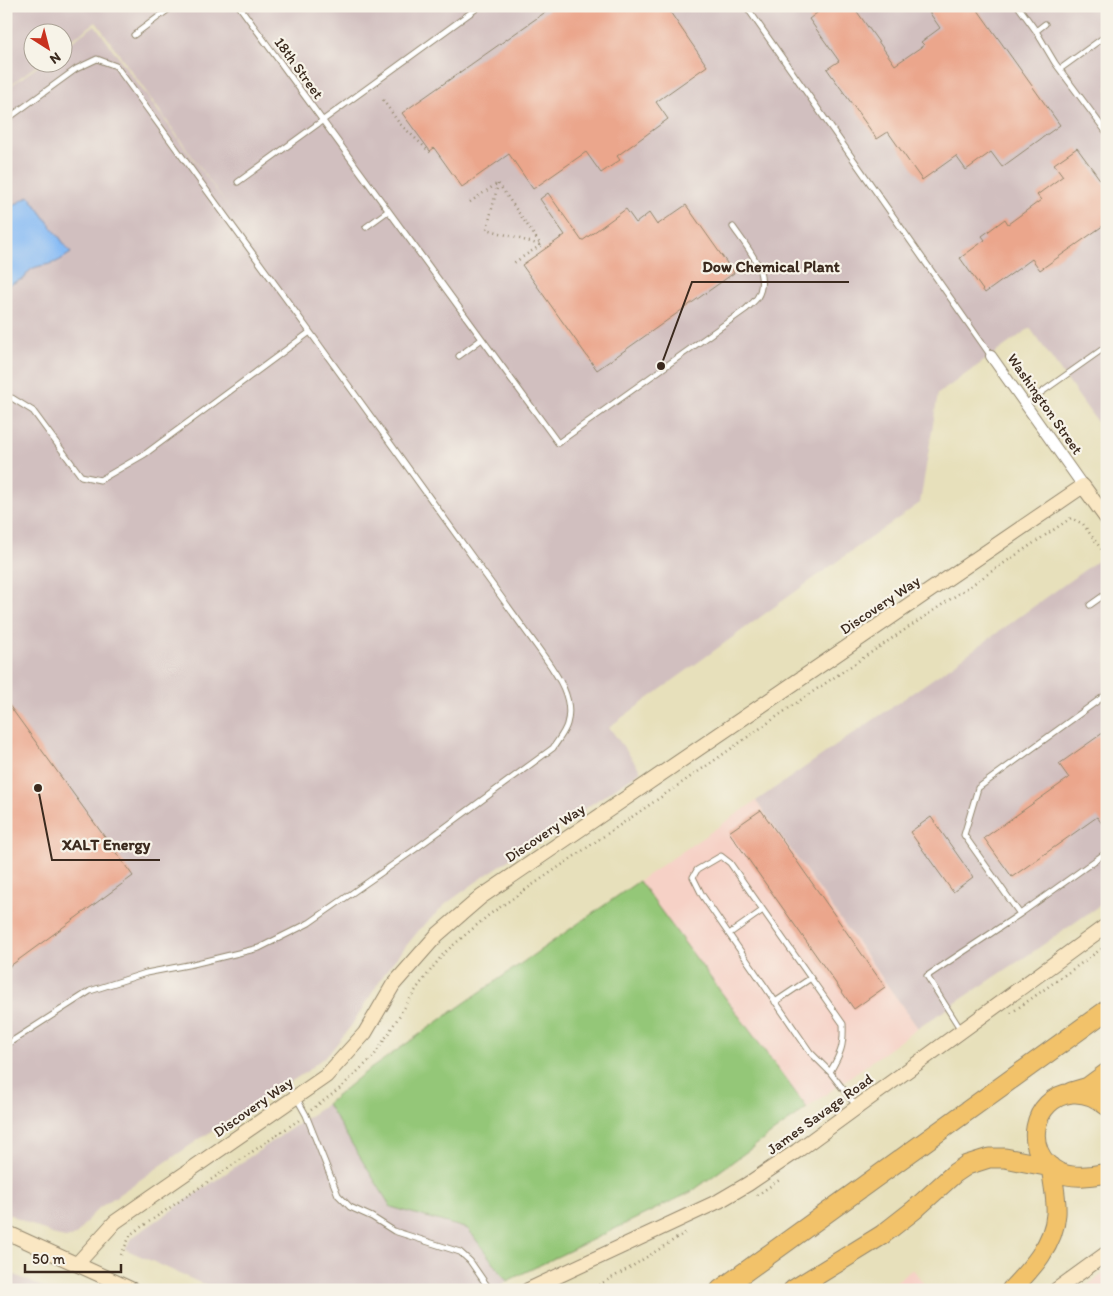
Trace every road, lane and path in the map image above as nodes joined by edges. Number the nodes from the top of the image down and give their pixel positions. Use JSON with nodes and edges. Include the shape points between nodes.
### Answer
{"nodes":[{"id":1,"x":173,"y":6,"type":"edge"},
{"id":2,"x":238,"y":6,"type":"edge"},
{"id":3,"x":480,"y":6,"type":"edge"},
{"id":4,"x":746,"y":6,"type":"edge"},
{"id":5,"x":1018,"y":6,"type":"edge"},
{"id":6,"x":1045,"y":24,"type":"dead end"},
{"id":7,"x":1036,"y":31,"type":"junction"},
{"id":8,"x":134,"y":35,"type":"dead end"},
{"id":9,"x":1107,"y":35,"type":"edge"},
{"id":10,"x":1060,"y":69,"type":"junction"},
{"id":11,"x":383,"y":100,"type":"dead end"},
{"id":12,"x":6,"y":120,"type":"edge"},
{"id":13,"x":322,"y":120,"type":"junction"},
{"id":14,"x":1107,"y":133,"type":"edge"},
{"id":15,"x":432,"y":154,"type":"dead end"},
{"id":16,"x":238,"y":182,"type":"dead end"},
{"id":17,"x":498,"y":183,"type":"junction"},
{"id":18,"x":470,"y":202,"type":"dead end"},
{"id":19,"x":388,"y":211,"type":"junction"},
{"id":20,"x":366,"y":227,"type":"dead end"},
{"id":21,"x":733,"y":228,"type":"dead end"},
{"id":22,"x":540,"y":245,"type":"junction"},
{"id":23,"x":512,"y":264,"type":"dead end"},
{"id":24,"x":310,"y":332,"type":"junction"},
{"id":25,"x":482,"y":339,"type":"junction"},
{"id":26,"x":1107,"y":346,"type":"edge"},
{"id":27,"x":459,"y":356,"type":"dead end"},
{"id":28,"x":991,"y":356,"type":"joint"},
{"id":29,"x":6,"y":398,"type":"edge"},
{"id":30,"x":1025,"y":404,"type":"junction"},
{"id":31,"x":1083,"y":486,"type":"junction"},
{"id":32,"x":1107,"y":519,"type":"edge"},
{"id":33,"x":1107,"y":557,"type":"edge"},
{"id":34,"x":1107,"y":593,"type":"edge"},
{"id":35,"x":1090,"y":606,"type":"dead end"},
{"id":36,"x":1107,"y":694,"type":"edge"},
{"id":37,"x":1107,"y":852,"type":"edge"},
{"id":38,"x":763,"y":910,"type":"junction"},
{"id":39,"x":1020,"y":914,"type":"junction"},
{"id":40,"x":1107,"y":925,"type":"edge"},
{"id":41,"x":729,"y":934,"type":"junction"},
{"id":42,"x":811,"y":978,"type":"junction"},
{"id":43,"x":775,"y":1002,"type":"junction"},
{"id":44,"x":1107,"y":1010,"type":"edge"},
{"id":45,"x":962,"y":1030,"type":"junction"},
{"id":46,"x":6,"y":1045,"type":"edge"},
{"id":47,"x":830,"y":1072,"type":"junction"},
{"id":48,"x":1107,"y":1074,"type":"edge"},
{"id":49,"x":1067,"y":1094,"type":"junction"},
{"id":50,"x":296,"y":1096,"type":"junction"},
{"id":51,"x":1107,"y":1106,"type":"edge"},
{"id":52,"x":857,"y":1107,"type":"junction"},
{"id":53,"x":306,"y":1114,"type":"junction"},
{"id":54,"x":1107,"y":1162,"type":"edge"},
{"id":55,"x":1051,"y":1168,"type":"junction"},
{"id":56,"x":1107,"y":1173,"type":"edge"},
{"id":57,"x":1077,"y":1176,"type":"junction"},
{"id":58,"x":6,"y":1232,"type":"edge"},
{"id":59,"x":1107,"y":1253,"type":"edge"},
{"id":60,"x":121,"y":1255,"type":"dead end"},
{"id":61,"x":77,"y":1264,"type":"junction"},
{"id":62,"x":133,"y":1290,"type":"edge"},
{"id":63,"x":490,"y":1290,"type":"edge"},
{"id":64,"x":528,"y":1290,"type":"edge"},
{"id":65,"x":720,"y":1290,"type":"edge"},
{"id":66,"x":793,"y":1290,"type":"edge"},
{"id":67,"x":1011,"y":1290,"type":"edge"},
{"id":68,"x":1056,"y":1290,"type":"edge"}],
"edges":[{"from":1,"to":8,"type":"lane"},
{"from":2,"to":13,"type":"lane","name":"18th Street"},
{"from":3,"to":13,"type":"lane"},
{"from":4,"to":28,"type":"lane"},
{"from":5,"to":7,"type":"lane"},
{"from":6,"to":7,"type":"lane"},
{"from":7,"to":10,"type":"lane"},
{"from":9,"to":10,"type":"lane"},
{"from":10,"to":14,"type":"lane"},
{"from":11,"to":15,"type":"path","via":[[399,123]]},
{"from":12,"to":24,"type":"lane","via":[[76,69],[97,59],[116,66]]},
{"from":13,"to":16,"type":"lane"},
{"from":13,"to":19,"type":"lane","name":"18th Street"},
{"from":17,"to":18,"type":"path"},
{"from":17,"to":22,"type":"path"},
{"from":17,"to":22,"type":"path","via":[[487,229]]},
{"from":19,"to":20,"type":"lane"},
{"from":19,"to":25,"type":"lane","name":"18th Street"},
{"from":21,"to":25,"type":"lane","name":"18th Street","via":[[756,259],[762,284],[757,297],[746,309],[558,443]]},
{"from":22,"to":23,"type":"path"},
{"from":24,"to":29,"type":"lane","via":[[146,454],[100,480],[81,476],[32,411],[12,398]]},
{"from":24,"to":46,"type":"lane","via":[[558,677],[568,700],[568,724],[553,748],[309,923],[259,948],[146,972],[90,991]]},
{"from":25,"to":27,"type":"lane"},
{"from":26,"to":30,"type":"lane"},
{"from":28,"to":30,"type":"street","name":"Washington Street"},
{"from":30,"to":31,"type":"street","name":"Washington Street"},
{"from":31,"to":32,"type":"street","name":"Washington Street"},
{"from":31,"to":50,"type":"street","name":"Discovery Way","via":[[481,896],[430,942],[393,986],[365,1033],[326,1076]]},
{"from":33,"to":53,"type":"path","via":[[1083,524],[1071,518],[490,914],[444,953],[417,988],[374,1056],[338,1090]]},
{"from":34,"to":35,"type":"lane"},
{"from":36,"to":39,"type":"lane","via":[[978,788],[964,835]]},
{"from":37,"to":39,"type":"lane"},
{"from":38,"to":41,"type":"lane"},
{"from":38,"to":41,"type":"lane","via":[[730,863],[721,856],[697,870],[694,877],[702,895]]},
{"from":38,"to":42,"type":"lane"},
{"from":39,"to":45,"type":"lane","via":[[927,976]]},
{"from":40,"to":45,"type":"street","name":"James Savage Road"},
{"from":41,"to":43,"type":"lane"},
{"from":42,"to":43,"type":"lane"},
{"from":42,"to":47,"type":"lane","via":[[842,1024],[841,1054]]},
{"from":43,"to":47,"type":"lane","via":[[810,1052]]},
{"from":44,"to":65,"type":"highway"},
{"from":45,"to":52,"type":"street","name":"James Savage Road"},
{"from":47,"to":52,"type":"lane"},
{"from":48,"to":49,"type":"highway","via":[[1088,1087]]},
{"from":49,"to":51,"type":"highway","via":[[1084,1093]]},
{"from":49,"to":55,"type":"highway","via":[[1045,1106],[1036,1121],[1036,1147]]},
{"from":50,"to":53,"type":"lane"},
{"from":50,"to":61,"type":"street","name":"Discovery Way","via":[[115,1222]]},
{"from":52,"to":64,"type":"street","name":"James Savage Road","via":[[768,1171],[725,1197]]},
{"from":53,"to":60,"type":"path","via":[[132,1234]]},
{"from":53,"to":63,"type":"lane","via":[[343,1202],[394,1231],[460,1252]]},
{"from":54,"to":57,"type":"highway","via":[[1094,1172]]},
{"from":55,"to":57,"type":"highway"},
{"from":55,"to":66,"type":"highway","via":[[1005,1158],[989,1158],[967,1165],[875,1240]]},
{"from":55,"to":67,"type":"highway","via":[[1056,1208],[1054,1226],[1036,1263]]},
{"from":56,"to":57,"type":"highway"},
{"from":58,"to":61,"type":"street"},
{"from":59,"to":68,"type":"street"},
{"from":61,"to":62,"type":"street"}]}
